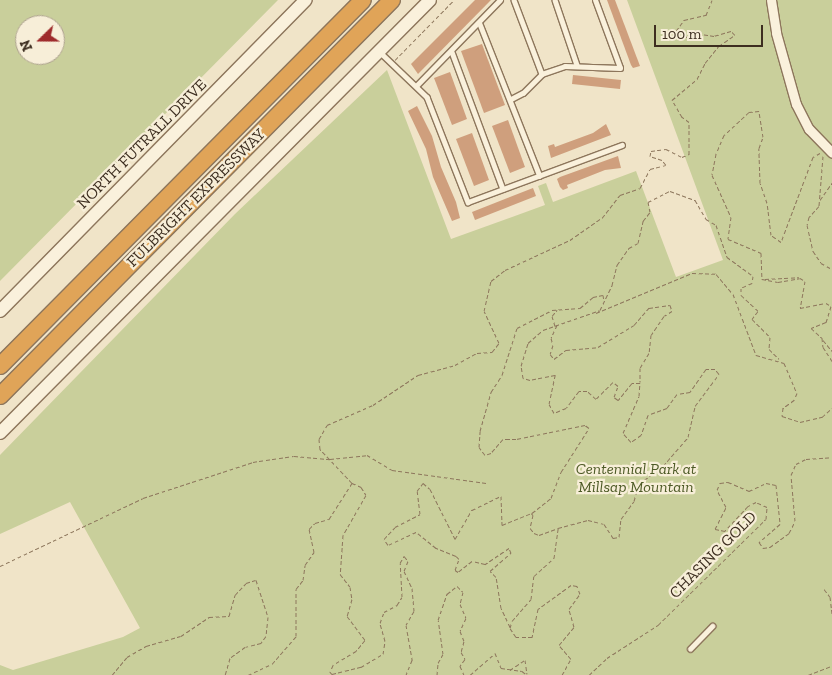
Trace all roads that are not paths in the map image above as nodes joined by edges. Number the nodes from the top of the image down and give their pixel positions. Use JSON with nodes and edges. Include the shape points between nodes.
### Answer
{"nodes":[{"id":1,"x":306,"y":0,"type":"edge"},
{"id":2,"x":363,"y":0,"type":"edge"},
{"id":3,"x":392,"y":0,"type":"edge"},
{"id":4,"x":430,"y":0,"type":"edge"},
{"id":5,"x":500,"y":0,"type":"edge"},
{"id":6,"x":514,"y":0,"type":"edge"},
{"id":7,"x":554,"y":0,"type":"edge"},
{"id":8,"x":595,"y":0,"type":"edge"},
{"id":9,"x":771,"y":0,"type":"edge"},
{"id":10,"x":480,"y":24,"type":"junction"},
{"id":11,"x":379,"y":51,"type":"junction"},
{"id":12,"x":452,"y":52,"type":"junction"},
{"id":13,"x":577,"y":65,"type":"junction"},
{"id":14,"x":542,"y":74,"type":"junction"},
{"id":15,"x":416,"y":86,"type":"junction"},
{"id":16,"x":511,"y":99,"type":"junction"},
{"id":17,"x":622,"y":145,"type":"dead end"},
{"id":18,"x":832,"y":152,"type":"edge"},
{"id":19,"x":540,"y":176,"type":"junction"},
{"id":20,"x":503,"y":189,"type":"junction"},
{"id":21,"x":0,"y":311,"type":"edge"},
{"id":22,"x":0,"y":366,"type":"edge"},
{"id":23,"x":0,"y":396,"type":"edge"},
{"id":24,"x":0,"y":433,"type":"edge"},
{"id":25,"x":712,"y":626,"type":"dead end"},
{"id":26,"x":690,"y":649,"type":"dead end"}],
"edges":[{"from":1,"to":21,"type":"main road","name":"NORTH FUTRALL DRIVE"},
{"from":2,"to":22,"type":"highway","name":"FULBRIGHT EXPRESSWAY"},
{"from":3,"to":23,"type":"highway","name":"FULBRIGHT EXPRESSWAY"},
{"from":4,"to":11,"type":"main road"},
{"from":5,"to":10,"type":"lane"},
{"from":6,"to":14,"type":"lane"},
{"from":7,"to":13,"type":"lane"},
{"from":8,"to":13,"type":"lane","via":[[620,68]]},
{"from":9,"to":18,"type":"street","via":[[780,51],[796,104],[809,129]]},
{"from":10,"to":12,"type":"lane"},
{"from":10,"to":16,"type":"lane"},
{"from":11,"to":15,"type":"lane"},
{"from":11,"to":24,"type":"main road"},
{"from":12,"to":15,"type":"lane"},
{"from":12,"to":20,"type":"lane"},
{"from":13,"to":14,"type":"lane"},
{"from":14,"to":16,"type":"lane","via":[[523,93]]},
{"from":15,"to":20,"type":"lane","via":[[432,107],[468,202]]},
{"from":16,"to":19,"type":"lane"},
{"from":17,"to":19,"type":"lane"},
{"from":19,"to":20,"type":"lane"},
{"from":25,"to":26,"type":"lane"}]}
